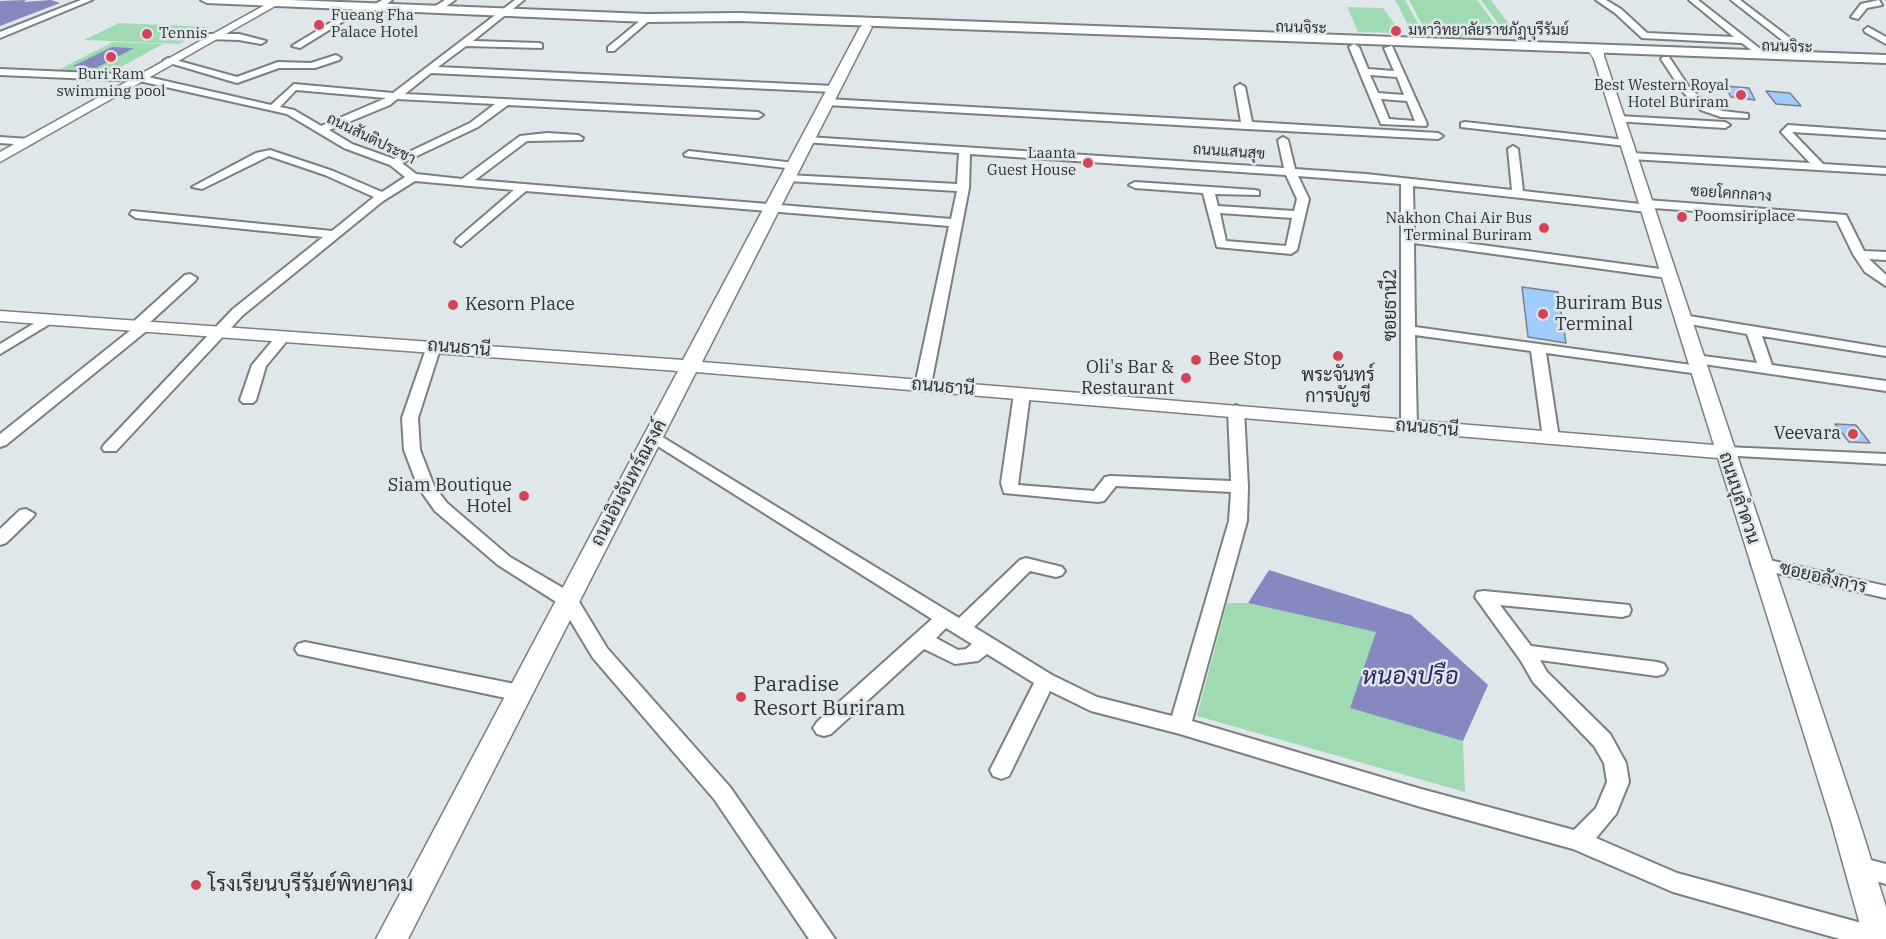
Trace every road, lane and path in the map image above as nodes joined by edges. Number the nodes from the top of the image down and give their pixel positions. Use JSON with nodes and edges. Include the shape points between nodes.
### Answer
{"nodes":[{"id":1,"x":88,"y":0,"type":"edge"},
{"id":2,"x":207,"y":0,"type":"edge"},
{"id":3,"x":388,"y":0,"type":"edge"},
{"id":4,"x":451,"y":0,"type":"edge"},
{"id":5,"x":520,"y":0,"type":"edge"},
{"id":6,"x":1600,"y":0,"type":"edge"},
{"id":7,"x":1693,"y":0,"type":"edge"},
{"id":8,"x":1735,"y":0,"type":"edge"},
{"id":9,"x":1864,"y":0,"type":"edge"},
{"id":10,"x":276,"y":1,"type":"edge"},
{"id":11,"x":1882,"y":4,"type":"edge"},
{"id":12,"x":370,"y":7,"type":"junction"},
{"id":13,"x":762,"y":7,"type":"dead end"},
{"id":14,"x":437,"y":9,"type":"junction"},
{"id":15,"x":504,"y":12,"type":"junction"},
{"id":16,"x":745,"y":17,"type":"junction"},
{"id":17,"x":1855,"y":17,"type":"dead end"},
{"id":18,"x":647,"y":18,"type":"junction"},
{"id":19,"x":866,"y":27,"type":"junction"},
{"id":20,"x":1868,"y":30,"type":"dead end"},
{"id":21,"x":0,"y":35,"type":"edge"},
{"id":22,"x":1122,"y":35,"type":"junction"},
{"id":23,"x":1141,"y":36,"type":"junction"},
{"id":24,"x":1645,"y":36,"type":"junction"},
{"id":25,"x":209,"y":37,"type":"junction"},
{"id":26,"x":1743,"y":40,"type":"junction"},
{"id":27,"x":261,"y":41,"type":"dead end"},
{"id":28,"x":1886,"y":41,"type":"edge"},
{"id":29,"x":464,"y":43,"type":"junction"},
{"id":30,"x":297,"y":46,"type":"dead end"},
{"id":31,"x":539,"y":46,"type":"dead end"},
{"id":32,"x":1354,"y":46,"type":"junction"},
{"id":33,"x":1389,"y":48,"type":"junction"},
{"id":34,"x":611,"y":49,"type":"dead end"},
{"id":35,"x":1596,"y":53,"type":"junction"},
{"id":36,"x":1763,"y":55,"type":"junction"},
{"id":37,"x":1665,"y":56,"type":"junction"},
{"id":38,"x":1808,"y":56,"type":"junction"},
{"id":39,"x":336,"y":58,"type":"dead end"},
{"id":40,"x":1886,"y":59,"type":"edge"},
{"id":41,"x":168,"y":61,"type":"junction"},
{"id":42,"x":1886,"y":66,"type":"edge"},
{"id":43,"x":431,"y":70,"type":"junction"},
{"id":44,"x":0,"y":72,"type":"edge"},
{"id":45,"x":1364,"y":72,"type":"junction"},
{"id":46,"x":1400,"y":74,"type":"junction"},
{"id":47,"x":139,"y":78,"type":"junction"},
{"id":48,"x":230,"y":78,"type":"junction"},
{"id":49,"x":1240,"y":87,"type":"dead end"},
{"id":50,"x":220,"y":96,"type":"junction"},
{"id":51,"x":395,"y":96,"type":"junction"},
{"id":52,"x":830,"y":96,"type":"junction"},
{"id":53,"x":1374,"y":96,"type":"junction"},
{"id":54,"x":1411,"y":98,"type":"junction"},
{"id":55,"x":505,"y":102,"type":"junction"},
{"id":56,"x":273,"y":108,"type":"junction"},
{"id":57,"x":758,"y":115,"type":"dead end"},
{"id":58,"x":1744,"y":116,"type":"dead end"},
{"id":59,"x":1619,"y":119,"type":"junction"},
{"id":60,"x":1465,"y":125,"type":"dead end"},
{"id":61,"x":1725,"y":125,"type":"dead end"},
{"id":62,"x":1247,"y":126,"type":"junction"},
{"id":63,"x":320,"y":130,"type":"junction"},
{"id":64,"x":1886,"y":135,"type":"edge"},
{"id":65,"x":1438,"y":136,"type":"dead end"},
{"id":66,"x":578,"y":138,"type":"dead end"},
{"id":67,"x":0,"y":140,"type":"edge"},
{"id":68,"x":808,"y":140,"type":"junction"},
{"id":69,"x":1283,"y":140,"type":"dead end"},
{"id":70,"x":29,"y":142,"type":"junction"},
{"id":71,"x":1513,"y":149,"type":"dead end"},
{"id":72,"x":1629,"y":150,"type":"junction"},
{"id":73,"x":964,"y":151,"type":"junction"},
{"id":74,"x":689,"y":154,"type":"dead end"},
{"id":75,"x":0,"y":158,"type":"edge"},
{"id":76,"x":394,"y":163,"type":"junction"},
{"id":77,"x":1820,"y":167,"type":"junction"},
{"id":78,"x":1290,"y":171,"type":"junction"},
{"id":79,"x":1886,"y":171,"type":"edge"},
{"id":80,"x":791,"y":172,"type":"junction"},
{"id":81,"x":413,"y":177,"type":"junction"},
{"id":82,"x":1407,"y":182,"type":"junction"},
{"id":83,"x":463,"y":183,"type":"junction"},
{"id":84,"x":1135,"y":185,"type":"dead end"},
{"id":85,"x":198,"y":187,"type":"dead end"},
{"id":86,"x":963,"y":188,"type":"junction"},
{"id":87,"x":522,"y":189,"type":"junction"},
{"id":88,"x":1208,"y":190,"type":"junction"},
{"id":89,"x":1255,"y":193,"type":"dead end"},
{"id":90,"x":1518,"y":195,"type":"junction"},
{"id":91,"x":383,"y":197,"type":"junction"},
{"id":92,"x":1647,"y":206,"type":"junction"},
{"id":93,"x":1214,"y":209,"type":"junction"},
{"id":94,"x":772,"y":210,"type":"junction"},
{"id":95,"x":136,"y":214,"type":"dead end"},
{"id":96,"x":1301,"y":215,"type":"junction"},
{"id":97,"x":956,"y":223,"type":"junction"},
{"id":98,"x":337,"y":235,"type":"junction"},
{"id":99,"x":1409,"y":239,"type":"junction"},
{"id":100,"x":461,"y":242,"type":"dead end"},
{"id":101,"x":1859,"y":254,"type":"junction"},
{"id":102,"x":1886,"y":256,"type":"edge"},
{"id":103,"x":1668,"y":274,"type":"junction"},
{"id":104,"x":190,"y":278,"type":"dead end"},
{"id":105,"x":1886,"y":282,"type":"edge"},
{"id":106,"x":0,"y":316,"type":"edge"},
{"id":107,"x":48,"y":319,"type":"junction"},
{"id":108,"x":1683,"y":319,"type":"junction"},
{"id":109,"x":141,"y":326,"type":"junction"},
{"id":110,"x":219,"y":330,"type":"junction"},
{"id":111,"x":1409,"y":330,"type":"junction"},
{"id":112,"x":1753,"y":330,"type":"junction"},
{"id":113,"x":284,"y":336,"type":"junction"},
{"id":114,"x":434,"y":346,"type":"junction"},
{"id":115,"x":1538,"y":348,"type":"junction"},
{"id":116,"x":0,"y":351,"type":"edge"},
{"id":117,"x":1886,"y":352,"type":"edge"},
{"id":118,"x":1697,"y":364,"type":"junction"},
{"id":119,"x":691,"y":367,"type":"junction"},
{"id":120,"x":1766,"y":369,"type":"junction"},
{"id":121,"x":922,"y":385,"type":"junction"},
{"id":122,"x":1886,"y":386,"type":"edge"},
{"id":123,"x":1022,"y":394,"type":"junction"},
{"id":124,"x":248,"y":400,"type":"dead end"},
{"id":125,"x":1236,"y":410,"type":"junction"},
{"id":126,"x":1409,"y":427,"type":"junction"},
{"id":127,"x":653,"y":438,"type":"junction"},
{"id":128,"x":1551,"y":438,"type":"junction"},
{"id":129,"x":0,"y":442,"type":"edge"},
{"id":130,"x":110,"y":448,"type":"dead end"},
{"id":131,"x":1725,"y":452,"type":"junction"},
{"id":132,"x":1886,"y":459,"type":"edge"},
{"id":133,"x":1240,"y":487,"type":"junction"},
{"id":134,"x":26,"y":514,"type":"dead end"},
{"id":135,"x":0,"y":539,"type":"edge"},
{"id":136,"x":1760,"y":564,"type":"junction"},
{"id":137,"x":1056,"y":571,"type":"dead end"},
{"id":138,"x":1886,"y":592,"type":"edge"},
{"id":139,"x":568,"y":600,"type":"junction"},
{"id":140,"x":1622,"y":610,"type":"dead end"},
{"id":141,"x":953,"y":623,"type":"junction"},
{"id":142,"x":922,"y":639,"type":"junction"},
{"id":143,"x":987,"y":643,"type":"junction"},
{"id":144,"x":305,"y":649,"type":"dead end"},
{"id":145,"x":1528,"y":656,"type":"junction"},
{"id":146,"x":1657,"y":669,"type":"dead end"},
{"id":147,"x":1045,"y":680,"type":"junction"},
{"id":148,"x":520,"y":693,"type":"junction"},
{"id":149,"x":1180,"y":726,"type":"junction"},
{"id":150,"x":825,"y":728,"type":"dead end"},
{"id":151,"x":1001,"y":770,"type":"dead end"},
{"id":152,"x":1578,"y":841,"type":"junction"},
{"id":153,"x":1859,"y":867,"type":"junction"},
{"id":154,"x":1886,"y":874,"type":"edge"},
{"id":155,"x":392,"y":939,"type":"edge"},
{"id":156,"x":823,"y":939,"type":"edge"},
{"id":157,"x":1880,"y":939,"type":"edge"}],
"edges":[{"from":1,"to":21,"type":"street"},
{"from":2,"to":10,"type":"main road","name":"ถนนจิระ"},
{"from":3,"to":12,"type":"street"},
{"from":4,"to":14,"type":"street"},
{"from":5,"to":15,"type":"street"},
{"from":6,"to":24,"type":"street"},
{"from":7,"to":26,"type":"street"},
{"from":8,"to":38,"type":"street"},
{"from":9,"to":11,"type":"street"},
{"from":10,"to":12,"type":"main road","name":"ถนนจิระ"},
{"from":10,"to":25,"type":"street"},
{"from":11,"to":17,"type":"street","via":[[1864,6]]},
{"from":12,"to":14,"type":"main road","name":"ถนนจิระ"},
{"from":12,"to":30,"type":"street"},
{"from":13,"to":16,"type":"main road"},
{"from":14,"to":15,"type":"main road","name":"ถนนจิระ"},
{"from":15,"to":18,"type":"main road","name":"ถนนจิระ"},
{"from":15,"to":29,"type":"street"},
{"from":16,"to":18,"type":"main road","name":"ถนนจิระ"},
{"from":16,"to":19,"type":"main road","name":"ถนนจิระ"},
{"from":16,"to":22,"type":"main road","name":"ถนนจิระ"},
{"from":18,"to":34,"type":"street"},
{"from":19,"to":22,"type":"main road","name":"ถนนจิระ"},
{"from":19,"to":52,"type":"street","name":"ถนนอินจันทร์ณรงค์"},
{"from":20,"to":28,"type":"street"},
{"from":22,"to":23,"type":"main road","name":"ถนนจิระ"},
{"from":23,"to":32,"type":"main road","name":"ถนนจิระ"},
{"from":23,"to":35,"type":"main road","name":"ถนนจิระ"},
{"from":24,"to":26,"type":"street"},
{"from":24,"to":37,"type":"street"},
{"from":25,"to":27,"type":"street"},
{"from":25,"to":41,"type":"street"},
{"from":26,"to":36,"type":"street"},
{"from":29,"to":31,"type":"street"},
{"from":29,"to":43,"type":"street"},
{"from":32,"to":33,"type":"main road","name":"ถนนจิระ"},
{"from":32,"to":45,"type":"street"},
{"from":33,"to":35,"type":"main road","name":"ถนนจิระ"},
{"from":33,"to":46,"type":"street"},
{"from":35,"to":37,"type":"main road","name":"ถนนจิระ"},
{"from":35,"to":59,"type":"street","name":"ถนนบุลำดวน"},
{"from":36,"to":37,"type":"main road","name":"ถนนจิระ"},
{"from":36,"to":38,"type":"main road","name":"ถนนจิระ"},
{"from":37,"to":42,"type":"main road","name":"ถนนจิระ"},
{"from":37,"to":58,"type":"street","via":[[1685,89],[1705,108]]},
{"from":38,"to":40,"type":"main road","name":"ถนนจิระ"},
{"from":39,"to":48,"type":"street","via":[[312,66],[278,65],[237,80]]},
{"from":41,"to":47,"type":"street"},
{"from":41,"to":48,"type":"street"},
{"from":43,"to":51,"type":"street"},
{"from":43,"to":52,"type":"street"},
{"from":44,"to":47,"type":"street","name":"ถนนสันติประชา"},
{"from":45,"to":46,"type":"street"},
{"from":45,"to":53,"type":"street"},
{"from":46,"to":54,"type":"street"},
{"from":47,"to":50,"type":"street","name":"ถนนสันติประชา"},
{"from":47,"to":70,"type":"street"},
{"from":48,"to":50,"type":"street"},
{"from":49,"to":62,"type":"street"},
{"from":50,"to":56,"type":"street","name":"ถนนสันติประชา"},
{"from":51,"to":55,"type":"street"},
{"from":51,"to":56,"type":"street","via":[[294,87]]},
{"from":51,"to":63,"type":"street","via":[[386,104]]},
{"from":52,"to":62,"type":"street"},
{"from":52,"to":68,"type":"street","name":"ถนนอินจันทร์ณรงค์"},
{"from":53,"to":54,"type":"street"},
{"from":53,"to":54,"type":"street","via":[[1385,122],[1422,124]]},
{"from":55,"to":57,"type":"street"},
{"from":55,"to":76,"type":"street","via":[[474,125]]},
{"from":56,"to":63,"type":"street","name":"ถนนสันติประชา","via":[[290,112]]},
{"from":59,"to":61,"type":"street"},
{"from":59,"to":72,"type":"street","name":"ถนนบุลำดวน"},
{"from":60,"to":72,"type":"street"},
{"from":62,"to":65,"type":"street"},
{"from":63,"to":76,"type":"street","name":"ถนนสันติประชา","via":[[348,146]]},
{"from":64,"to":77,"type":"street","via":[[1788,128],[1785,132]]},
{"from":66,"to":83,"type":"street","via":[[524,138]]},
{"from":67,"to":70,"type":"street"},
{"from":68,"to":73,"type":"street","name":"ถนนแสนสุข"},
{"from":68,"to":80,"type":"street","name":"ถนนอินจันทร์ณรงค์"},
{"from":69,"to":78,"type":"street"},
{"from":70,"to":75,"type":"street"},
{"from":71,"to":90,"type":"street"},
{"from":72,"to":77,"type":"street"},
{"from":72,"to":92,"type":"street","name":"ถนนบุลำดวน"},
{"from":73,"to":78,"type":"street","name":"ถนนแสนสุข"},
{"from":73,"to":86,"type":"street"},
{"from":74,"to":80,"type":"street"},
{"from":76,"to":81,"type":"street","name":"ถนนสันติประชา"},
{"from":77,"to":79,"type":"street"},
{"from":78,"to":82,"type":"street","name":"ถนนแสนสุข"},
{"from":78,"to":96,"type":"street","via":[[1303,199]]},
{"from":80,"to":86,"type":"street"},
{"from":80,"to":94,"type":"street","name":"ถนนอินจันทร์ณรงค์"},
{"from":81,"to":83,"type":"street","name":"ถนนสันติประชา"},
{"from":81,"to":91,"type":"street"},
{"from":82,"to":90,"type":"street","name":"ถนนแสนสุข"},
{"from":82,"to":99,"type":"street","name":"ซอยธานี2"},
{"from":83,"to":87,"type":"street","name":"ถนนสันติประชา"},
{"from":84,"to":88,"type":"street"},
{"from":85,"to":91,"type":"street","via":[[270,153]]},
{"from":86,"to":97,"type":"street"},
{"from":87,"to":94,"type":"street","name":"ถนนสันติประชา"},
{"from":87,"to":100,"type":"street"},
{"from":88,"to":89,"type":"street"},
{"from":88,"to":93,"type":"street"},
{"from":90,"to":92,"type":"street","name":"ถนนแสนสุข"},
{"from":91,"to":98,"type":"street"},
{"from":92,"to":101,"type":"street","name":"ซอยโคกกลาง","via":[[1842,218]]},
{"from":92,"to":103,"type":"street","name":"ถนนบุลำดวน"},
{"from":93,"to":96,"type":"street"},
{"from":93,"to":96,"type":"street","via":[[1221,244],[1291,250]]},
{"from":94,"to":97,"type":"street","name":"ถนนสันติประชา"},
{"from":94,"to":119,"type":"street","name":"ถนนอินจันทร์ณรงค์"},
{"from":95,"to":98,"type":"street"},
{"from":97,"to":121,"type":"street"},
{"from":98,"to":110,"type":"street"},
{"from":99,"to":103,"type":"street"},
{"from":99,"to":111,"type":"street","name":"ซอยธานี2"},
{"from":101,"to":102,"type":"street"},
{"from":101,"to":105,"type":"street","name":"ซอยโคกกลาง"},
{"from":103,"to":108,"type":"street","name":"ถนนบุลำดวน"},
{"from":104,"to":109,"type":"street"},
{"from":106,"to":107,"type":"street","name":"ถนนธานี"},
{"from":107,"to":109,"type":"street","name":"ถนนธานี"},
{"from":107,"to":116,"type":"street"},
{"from":108,"to":112,"type":"street"},
{"from":108,"to":118,"type":"street","name":"ถนนบุลำดวน"},
{"from":109,"to":110,"type":"street","name":"ถนนธานี"},
{"from":109,"to":129,"type":"street"},
{"from":110,"to":113,"type":"street","name":"ถนนธานี"},
{"from":110,"to":130,"type":"street"},
{"from":111,"to":115,"type":"street"},
{"from":111,"to":126,"type":"street","name":"ซอยธานี2"},
{"from":112,"to":117,"type":"street"},
{"from":112,"to":120,"type":"street"},
{"from":113,"to":114,"type":"street","name":"ถนนธานี"},
{"from":113,"to":124,"type":"street","via":[[259,365]]},
{"from":114,"to":119,"type":"street","name":"ถนนธานี"},
{"from":114,"to":139,"type":"street","via":[[410,418],[412,450],[426,487],[441,507],[504,561]]},
{"from":115,"to":118,"type":"street"},
{"from":115,"to":128,"type":"street"},
{"from":118,"to":120,"type":"street"},
{"from":118,"to":131,"type":"street","name":"ถนนบุลำดวน"},
{"from":119,"to":121,"type":"street","name":"ถนนธานี"},
{"from":119,"to":127,"type":"street","name":"ถนนอินจันทร์ณรงค์"},
{"from":120,"to":122,"type":"street"},
{"from":121,"to":123,"type":"street","name":"ถนนธานี"},
{"from":123,"to":125,"type":"street","name":"ถนนธานี"},
{"from":123,"to":133,"type":"street","via":[[1010,489],[1098,497],[1111,481]]},
{"from":125,"to":126,"type":"street","name":"ถนนธานี"},
{"from":125,"to":133,"type":"street"},
{"from":126,"to":128,"type":"street","name":"ถนนธานี"},
{"from":127,"to":139,"type":"street","name":"ถนนอินจันทร์ณรงค์"},
{"from":127,"to":141,"type":"street"},
{"from":128,"to":131,"type":"street","name":"ถนนธานี"},
{"from":131,"to":132,"type":"street","name":"ถนนธานี"},
{"from":131,"to":136,"type":"street","name":"ถนนบุลำดวน"},
{"from":133,"to":149,"type":"street","via":[[1239,521]]},
{"from":134,"to":135,"type":"street"},
{"from":136,"to":138,"type":"street","name":"ซอยอลังการ"},
{"from":136,"to":153,"type":"street","name":"ถนนบุลำดวน"},
{"from":137,"to":141,"type":"street","via":[[1026,564]]},
{"from":139,"to":148,"type":"street","name":"ถนนอินจันทร์ณรงค์"},
{"from":139,"to":156,"type":"street","via":[[600,653],[722,793]]},
{"from":140,"to":145,"type":"street","via":[[1484,597]]},
{"from":141,"to":142,"type":"street"},
{"from":141,"to":143,"type":"street"},
{"from":142,"to":143,"type":"street","via":[[955,657],[971,656]]},
{"from":142,"to":150,"type":"street"},
{"from":143,"to":147,"type":"street"},
{"from":144,"to":148,"type":"street"},
{"from":145,"to":146,"type":"street","via":[[1535,652]]},
{"from":145,"to":152,"type":"street","via":[[1540,677],[1602,740],[1615,764],[1618,782],[1605,814]]},
{"from":147,"to":149,"type":"street","via":[[1091,703]]},
{"from":147,"to":151,"type":"street"},
{"from":148,"to":155,"type":"street","name":"ถนนอินจันทร์ณรงค์"},
{"from":149,"to":152,"type":"street"},
{"from":152,"to":157,"type":"street","via":[[1673,882]]},
{"from":153,"to":154,"type":"street"},
{"from":153,"to":157,"type":"street","name":"ถนนบุลำดวน"}]}
